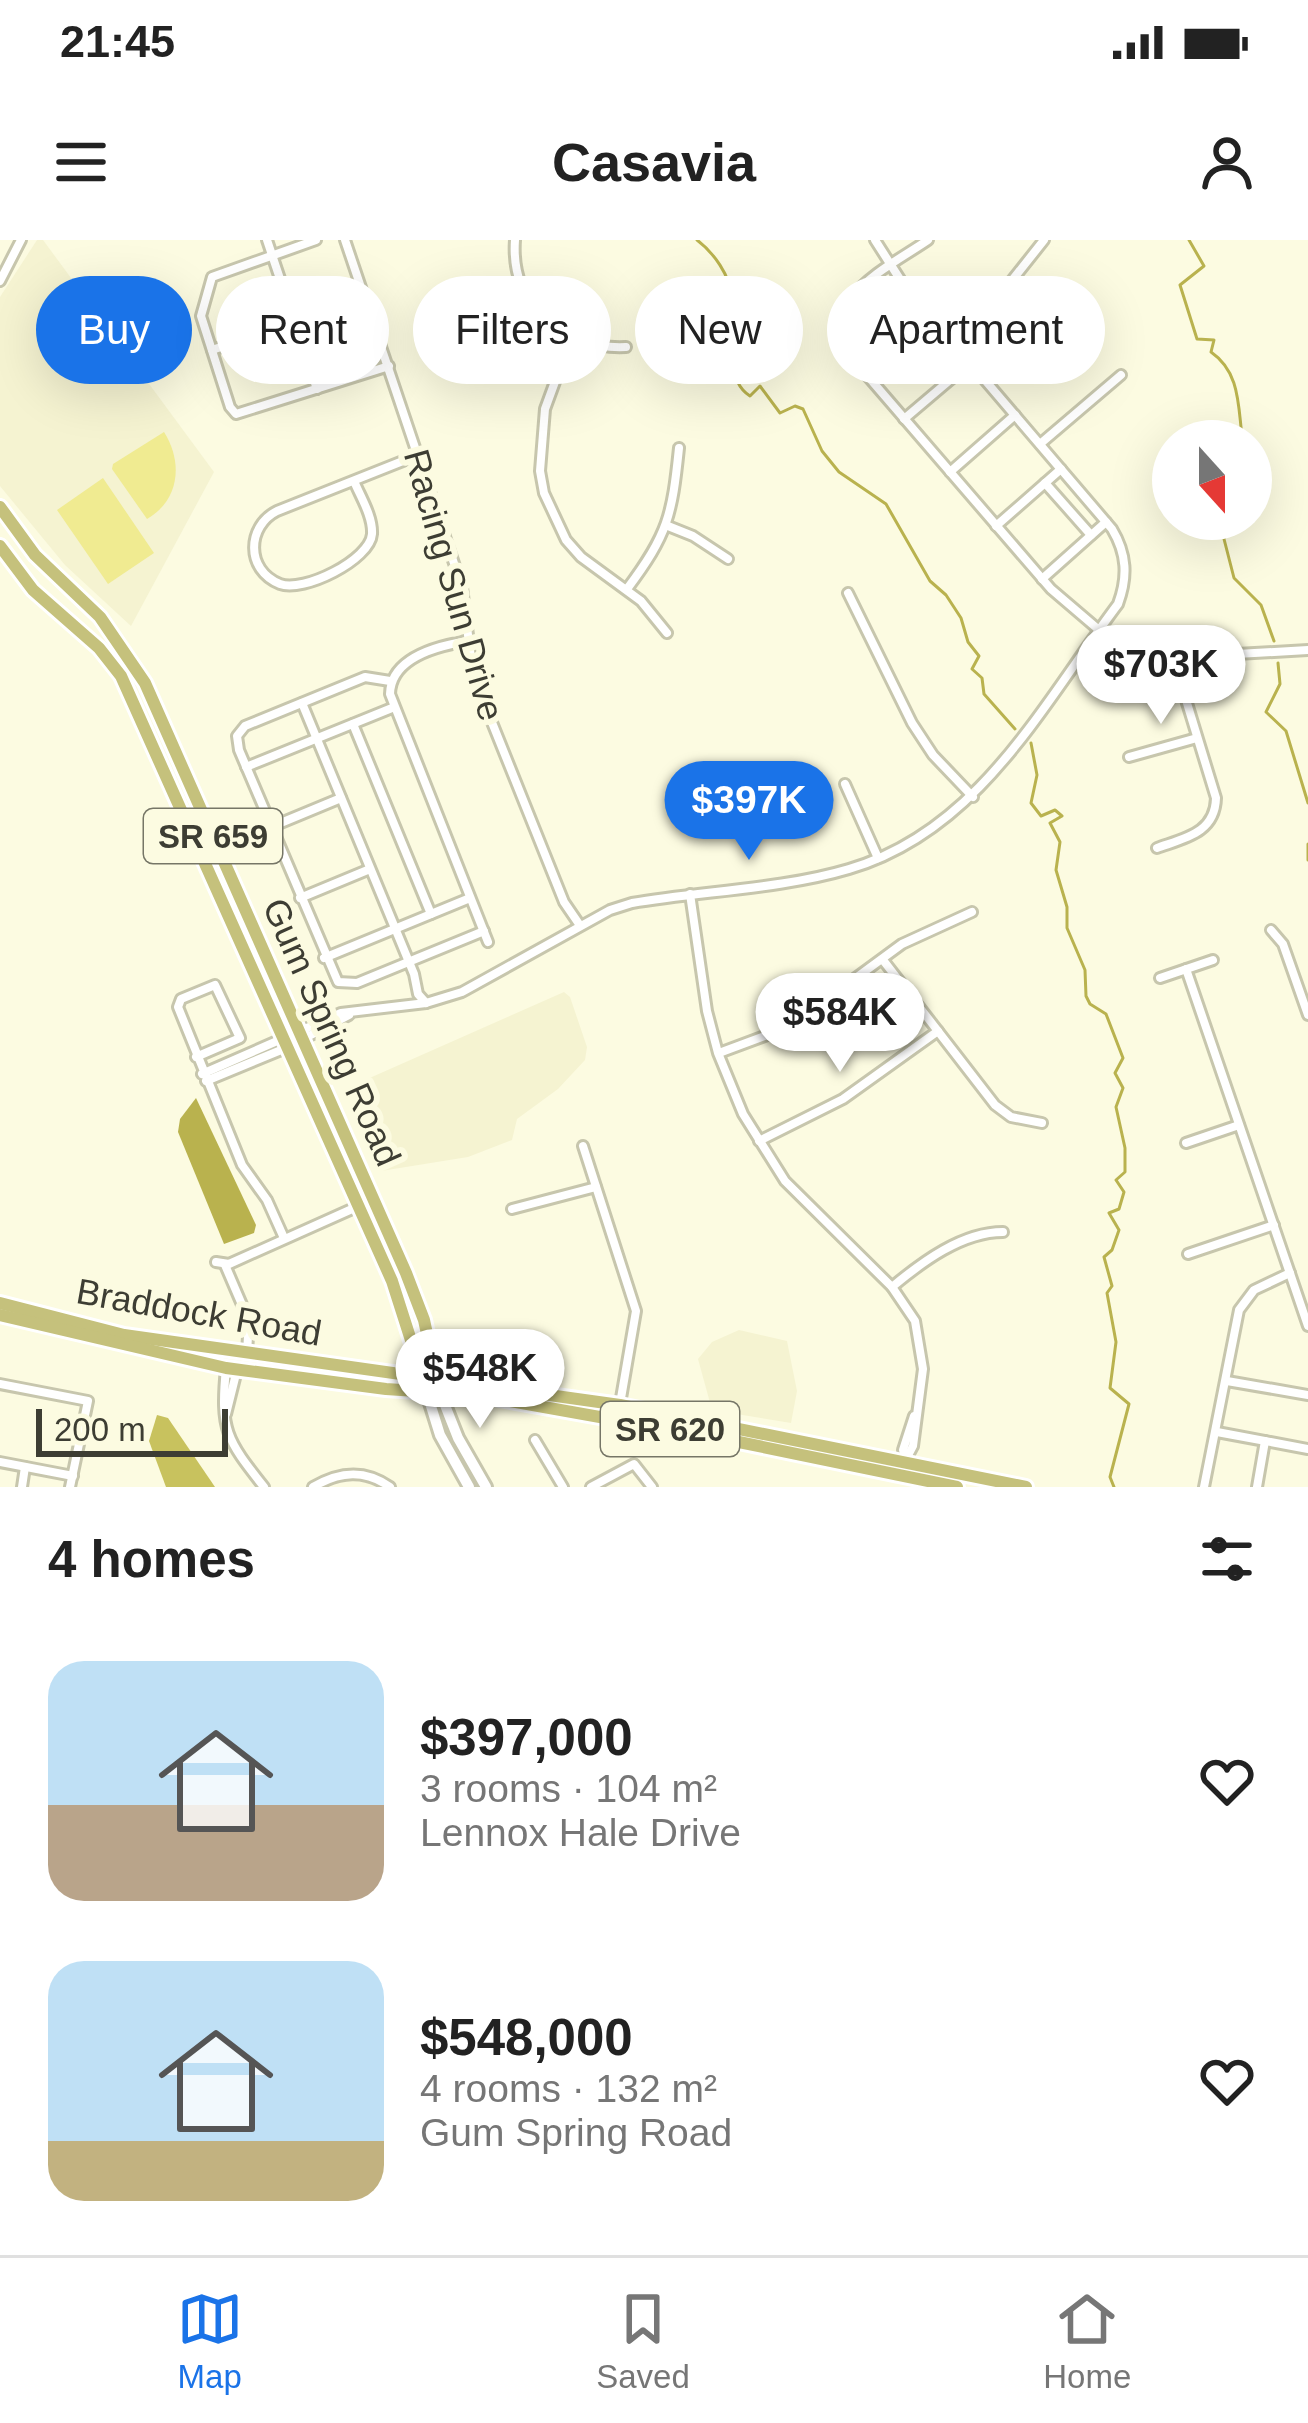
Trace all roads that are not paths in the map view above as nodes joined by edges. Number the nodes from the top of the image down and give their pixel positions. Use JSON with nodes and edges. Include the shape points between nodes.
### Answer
{"nodes":[{"id":1,"x":21,"y":240,"type":"edge"},
{"id":2,"x":267,"y":240,"type":"edge"},
{"id":3,"x":316,"y":240,"type":"edge"},
{"id":4,"x":345,"y":240,"type":"edge"},
{"id":5,"x":515,"y":240,"type":"edge"},
{"id":6,"x":875,"y":240,"type":"edge"},
{"id":7,"x":928,"y":240,"type":"edge"},
{"id":8,"x":1044,"y":240,"type":"edge"},
{"id":9,"x":272,"y":255,"type":"junction"},
{"id":10,"x":13,"y":256,"type":"junction"},
{"id":11,"x":890,"y":265,"type":"junction"},
{"id":12,"x":0,"y":267,"type":"edge"},
{"id":13,"x":279,"y":276,"type":"edge"},
{"id":14,"x":357,"y":276,"type":"edge"},
{"id":15,"x":519,"y":276,"type":"edge"},
{"id":16,"x":874,"y":276,"type":"edge"},
{"id":17,"x":898,"y":276,"type":"edge"},
{"id":18,"x":1015,"y":276,"type":"edge"},
{"id":19,"x":0,"y":281,"type":"edge"},
{"id":20,"x":626,"y":347,"type":"dead end"},
{"id":21,"x":611,"y":348,"type":"edge"},
{"id":22,"x":216,"y":349,"type":"edge"},
{"id":23,"x":212,"y":350,"type":"junction"},
{"id":24,"x":389,"y":369,"type":"edge"},
{"id":25,"x":1121,"y":375,"type":"dead end"},
{"id":26,"x":315,"y":384,"type":"edge"},
{"id":27,"x":329,"y":384,"type":"edge"},
{"id":28,"x":554,"y":384,"type":"edge"},
{"id":29,"x":875,"y":384,"type":"edge"},
{"id":30,"x":945,"y":384,"type":"edge"},
{"id":31,"x":988,"y":384,"type":"edge"},
{"id":32,"x":316,"y":388,"type":"junction"},
{"id":33,"x":1015,"y":416,"type":"junction"},
{"id":34,"x":904,"y":418,"type":"junction"},
{"id":35,"x":1040,"y":445,"type":"junction"},
{"id":36,"x":679,"y":448,"type":"dead end"},
{"id":37,"x":418,"y":455,"type":"junction"},
{"id":38,"x":1060,"y":469,"type":"junction"},
{"id":39,"x":950,"y":472,"type":"junction"},
{"id":40,"x":354,"y":481,"type":"junction"},
{"id":41,"x":1045,"y":483,"type":"junction"},
{"id":42,"x":0,"y":508,"type":"edge"},
{"id":43,"x":1106,"y":522,"type":"junction"},
{"id":44,"x":668,"y":526,"type":"junction"},
{"id":45,"x":996,"y":526,"type":"junction"},
{"id":46,"x":1091,"y":535,"type":"junction"},
{"id":47,"x":0,"y":546,"type":"edge"},
{"id":48,"x":728,"y":559,"type":"dead end"},
{"id":49,"x":1042,"y":579,"type":"junction"},
{"id":50,"x":627,"y":589,"type":"junction"},
{"id":51,"x":848,"y":593,"type":"dead end"},
{"id":52,"x":1099,"y":630,"type":"junction"},
{"id":53,"x":667,"y":633,"type":"dead end"},
{"id":54,"x":468,"y":641,"type":"junction"},
{"id":55,"x":1308,"y":650,"type":"edge"},
{"id":56,"x":1184,"y":656,"type":"junction"},
{"id":57,"x":390,"y":681,"type":"junction"},
{"id":58,"x":302,"y":703,"type":"junction"},
{"id":59,"x":392,"y":708,"type":"junction"},
{"id":60,"x":353,"y":724,"type":"junction"},
{"id":61,"x":1197,"y":737,"type":"junction"},
{"id":62,"x":316,"y":738,"type":"junction"},
{"id":63,"x":1130,"y":757,"type":"dead end"},
{"id":64,"x":246,"y":767,"type":"junction"},
{"id":65,"x":845,"y":784,"type":"dead end"},
{"id":66,"x":973,"y":797,"type":"junction"},
{"id":67,"x":341,"y":798,"type":"junction"},
{"id":68,"x":271,"y":827,"type":"junction"},
{"id":69,"x":1157,"y":848,"type":"dead end"},
{"id":70,"x":878,"y":858,"type":"junction"},
{"id":71,"x":370,"y":869,"type":"junction"},
{"id":72,"x":690,"y":894,"type":"junction"},
{"id":73,"x":300,"y":898,"type":"junction"},
{"id":74,"x":470,"y":898,"type":"junction"},
{"id":75,"x":972,"y":912,"type":"dead end"},
{"id":76,"x":431,"y":914,"type":"junction"},
{"id":77,"x":579,"y":924,"type":"junction"},
{"id":78,"x":395,"y":929,"type":"junction"},
{"id":79,"x":1271,"y":930,"type":"dead end"},
{"id":80,"x":484,"y":931,"type":"junction"},
{"id":81,"x":488,"y":942,"type":"dead end"},
{"id":82,"x":324,"y":958,"type":"junction"},
{"id":83,"x":883,"y":960,"type":"junction"},
{"id":84,"x":1213,"y":960,"type":"dead end"},
{"id":85,"x":409,"y":961,"type":"junction"},
{"id":86,"x":1186,"y":969,"type":"junction"},
{"id":87,"x":1160,"y":978,"type":"dead end"},
{"id":88,"x":425,"y":1000,"type":"junction"},
{"id":89,"x":1308,"y":1015,"type":"edge"},
{"id":90,"x":938,"y":1031,"type":"junction"},
{"id":91,"x":301,"y":1035,"type":"junction"},
{"id":92,"x":284,"y":1044,"type":"junction"},
{"id":93,"x":718,"y":1053,"type":"junction"},
{"id":94,"x":196,"y":1057,"type":"junction"},
{"id":95,"x":204,"y":1078,"type":"junction"},
{"id":96,"x":1042,"y":1123,"type":"dead end"},
{"id":97,"x":1239,"y":1125,"type":"junction"},
{"id":98,"x":759,"y":1142,"type":"junction"},
{"id":99,"x":1186,"y":1143,"type":"dead end"},
{"id":100,"x":583,"y":1146,"type":"dead end"},
{"id":101,"x":596,"y":1186,"type":"junction"},
{"id":102,"x":374,"y":1199,"type":"junction"},
{"id":103,"x":357,"y":1207,"type":"junction"},
{"id":104,"x":512,"y":1209,"type":"dead end"},
{"id":105,"x":1274,"y":1225,"type":"junction"},
{"id":106,"x":1003,"y":1232,"type":"dead end"},
{"id":107,"x":284,"y":1238,"type":"junction"},
{"id":108,"x":1188,"y":1254,"type":"dead end"},
{"id":109,"x":1290,"y":1273,"type":"junction"},
{"id":110,"x":892,"y":1287,"type":"junction"},
{"id":111,"x":0,"y":1303,"type":"edge"},
{"id":112,"x":0,"y":1315,"type":"edge"},
{"id":113,"x":1308,"y":1326,"type":"edge"},
{"id":114,"x":149,"y":1352,"type":"junction"},
{"id":115,"x":247,"y":1353,"type":"junction"},
{"id":116,"x":232,"y":1369,"type":"junction"},
{"id":117,"x":1226,"y":1381,"type":"junction"},
{"id":118,"x":431,"y":1383,"type":"junction"},
{"id":119,"x":0,"y":1384,"type":"edge"},
{"id":120,"x":1308,"y":1395,"type":"edge"},
{"id":121,"x":620,"y":1405,"type":"junction"},
{"id":122,"x":559,"y":1409,"type":"junction"},
{"id":123,"x":738,"y":1426,"type":"junction"},
{"id":124,"x":676,"y":1430,"type":"junction"},
{"id":125,"x":1217,"y":1432,"type":"junction"},
{"id":126,"x":535,"y":1440,"type":"dead end"},
{"id":127,"x":1265,"y":1441,"type":"junction"},
{"id":128,"x":1308,"y":1449,"type":"edge"},
{"id":129,"x":0,"y":1462,"type":"edge"},
{"id":130,"x":903,"y":1465,"type":"junction"},
{"id":131,"x":26,"y":1467,"type":"junction"},
{"id":132,"x":73,"y":1476,"type":"junction"},
{"id":133,"x":22,"y":1487,"type":"edge"},
{"id":134,"x":70,"y":1487,"type":"edge"},
{"id":135,"x":264,"y":1487,"type":"edge"},
{"id":136,"x":314,"y":1487,"type":"edge"},
{"id":137,"x":390,"y":1487,"type":"edge"},
{"id":138,"x":469,"y":1487,"type":"edge"},
{"id":139,"x":486,"y":1487,"type":"edge"},
{"id":140,"x":563,"y":1487,"type":"edge"},
{"id":141,"x":591,"y":1487,"type":"edge"},
{"id":142,"x":652,"y":1487,"type":"edge"},
{"id":143,"x":958,"y":1487,"type":"edge"},
{"id":144,"x":1026,"y":1487,"type":"edge"},
{"id":145,"x":1204,"y":1487,"type":"edge"},
{"id":146,"x":1257,"y":1487,"type":"edge"}],
"edges":[{"from":1,"to":10,"type":"street"},
{"from":2,"to":9,"type":"street"},
{"from":3,"to":9,"type":"street"},
{"from":4,"to":14,"type":"street","name":"Racing Sun Drive"},
{"from":5,"to":15,"type":"street"},
{"from":6,"to":11,"type":"street"},
{"from":7,"to":11,"type":"street"},
{"from":8,"to":18,"type":"street"},
{"from":9,"to":13,"type":"street"},
{"from":9,"to":23,"type":"street","via":[[212,277],[201,316]]},
{"from":10,"to":12,"type":"street"},
{"from":10,"to":19,"type":"street"},
{"from":11,"to":16,"type":"street"},
{"from":11,"to":17,"type":"street"},
{"from":20,"to":21,"type":"street"},
{"from":22,"to":23,"type":"street"},
{"from":23,"to":32,"type":"street","via":[[236,414]]},
{"from":24,"to":37,"type":"street","name":"Racing Sun Drive"},
{"from":25,"to":35,"type":"street"},
{"from":26,"to":32,"type":"street"},
{"from":27,"to":32,"type":"street"},
{"from":28,"to":50,"type":"street","via":[[545,409],[544,493],[574,548]]},
{"from":29,"to":34,"type":"street"},
{"from":30,"to":34,"type":"street"},
{"from":31,"to":33,"type":"street"},
{"from":33,"to":35,"type":"street"},
{"from":33,"to":39,"type":"street"},
{"from":34,"to":39,"type":"street"},
{"from":35,"to":38,"type":"street"},
{"from":36,"to":44,"type":"street"},
{"from":37,"to":40,"type":"street"},
{"from":37,"to":54,"type":"street","name":"Racing Sun Drive","via":[[462,587]]},
{"from":38,"to":41,"type":"street"},
{"from":38,"to":43,"type":"street"},
{"from":39,"to":45,"type":"street"},
{"from":40,"to":40,"type":"street","via":[[261,521],[253,541],[264,573],[298,584],[360,557],[372,527]]},
{"from":41,"to":45,"type":"street"},
{"from":41,"to":46,"type":"street"},
{"from":42,"to":91,"type":"main road","name":"Gum Spring Road","number":"SR 659","via":[[108,627],[145,683]]},
{"from":43,"to":46,"type":"street"},
{"from":43,"to":52,"type":"street","via":[[1125,572],[1118,604]]},
{"from":44,"to":48,"type":"street"},
{"from":44,"to":50,"type":"street"},
{"from":45,"to":49,"type":"street"},
{"from":46,"to":49,"type":"street"},
{"from":47,"to":92,"type":"main road","name":"Gum Spring Road","number":"SR 659","via":[[121,676]]},
{"from":49,"to":52,"type":"street"},
{"from":50,"to":53,"type":"street"},
{"from":51,"to":66,"type":"street","via":[[912,723]]},
{"from":52,"to":56,"type":"street","via":[[1147,651]]},
{"from":52,"to":66,"type":"street"},
{"from":54,"to":57,"type":"street","via":[[410,660]]},
{"from":54,"to":77,"type":"street","name":"Racing Sun Drive","via":[[472,675]]},
{"from":55,"to":56,"type":"street"},
{"from":56,"to":61,"type":"street","via":[[1183,690]]},
{"from":57,"to":58,"type":"street","via":[[365,677]]},
{"from":57,"to":59,"type":"street"},
{"from":58,"to":62,"type":"street"},
{"from":58,"to":64,"type":"street","via":[[242,729],[237,740]]},
{"from":59,"to":60,"type":"street"},
{"from":59,"to":74,"type":"street"},
{"from":60,"to":62,"type":"street"},
{"from":60,"to":76,"type":"street"},
{"from":61,"to":63,"type":"street"},
{"from":61,"to":69,"type":"street","via":[[1216,810],[1200,832]]},
{"from":62,"to":64,"type":"street"},
{"from":62,"to":67,"type":"street"},
{"from":64,"to":68,"type":"street"},
{"from":65,"to":70,"type":"street"},
{"from":66,"to":70,"type":"street"},
{"from":67,"to":68,"type":"street"},
{"from":67,"to":71,"type":"street"},
{"from":68,"to":73,"type":"street"},
{"from":70,"to":72,"type":"street"},
{"from":71,"to":73,"type":"street"},
{"from":71,"to":78,"type":"street"},
{"from":72,"to":77,"type":"street","via":[[632,903]]},
{"from":72,"to":93,"type":"street"},
{"from":73,"to":82,"type":"street"},
{"from":74,"to":76,"type":"street"},
{"from":74,"to":80,"type":"street"},
{"from":75,"to":83,"type":"street"},
{"from":76,"to":78,"type":"street"},
{"from":77,"to":88,"type":"street","via":[[490,979]]},
{"from":78,"to":82,"type":"street"},
{"from":78,"to":85,"type":"street"},
{"from":79,"to":89,"type":"street"},
{"from":80,"to":81,"type":"street"},
{"from":80,"to":85,"type":"street"},
{"from":82,"to":85,"type":"street","via":[[346,985]]},
{"from":83,"to":90,"type":"street"},
{"from":83,"to":93,"type":"street","via":[[789,1027]]},
{"from":84,"to":86,"type":"street"},
{"from":85,"to":88,"type":"street"},
{"from":86,"to":87,"type":"street"},
{"from":86,"to":97,"type":"street"},
{"from":88,"to":91,"type":"street","via":[[350,1014]]},
{"from":90,"to":96,"type":"street","via":[[995,1106]]},
{"from":90,"to":98,"type":"street","via":[[858,1090]]},
{"from":91,"to":92,"type":"street"},
{"from":91,"to":102,"type":"main road","name":"Gum Spring Road","number":"SR 659"},
{"from":92,"to":95,"type":"street"},
{"from":92,"to":103,"type":"main road","name":"Gum Spring Road","number":"SR 659"},
{"from":93,"to":98,"type":"street"},
{"from":94,"to":94,"type":"street","via":[[177,1004],[215,985],[240,1037]]},
{"from":94,"to":95,"type":"street"},
{"from":95,"to":107,"type":"street"},
{"from":97,"to":99,"type":"street"},
{"from":97,"to":105,"type":"street"},
{"from":98,"to":110,"type":"street","via":[[804,1203]]},
{"from":100,"to":101,"type":"street"},
{"from":101,"to":104,"type":"street"},
{"from":101,"to":121,"type":"street","via":[[636,1311]]},
{"from":102,"to":103,"type":"street"},
{"from":102,"to":118,"type":"main road","name":"Gum Spring Road","number":"SR 659","via":[[424,1320]]},
{"from":103,"to":107,"type":"street"},
{"from":103,"to":118,"type":"main road","name":"Gum Spring Road","number":"SR 659"},
{"from":105,"to":108,"type":"street"},
{"from":105,"to":109,"type":"street"},
{"from":106,"to":110,"type":"street","via":[[928,1258]]},
{"from":107,"to":115,"type":"street","via":[[221,1264],[249,1322]]},
{"from":109,"to":113,"type":"street"},
{"from":109,"to":117,"type":"street","via":[[1246,1298]]},
{"from":110,"to":130,"type":"street","via":[[911,1311],[922,1352]]},
{"from":111,"to":115,"type":"main road","name":"Braddock Road","number":"SR 620","via":[[124,1335]]},
{"from":112,"to":114,"type":"main road","name":"Braddock Road","number":"SR 620"},
{"from":114,"to":115,"type":"main road"},
{"from":114,"to":116,"type":"main road","name":"Braddock Road","number":"SR 620"},
{"from":115,"to":118,"type":"main road","name":"Braddock Road","number":"SR 620"},
{"from":116,"to":118,"type":"main road","name":"Braddock Road","number":"SR 620","via":[[386,1389]]},
{"from":116,"to":135,"type":"street","via":[[221,1407],[226,1433]]},
{"from":117,"to":120,"type":"street"},
{"from":117,"to":125,"type":"street"},
{"from":118,"to":121,"type":"main road","name":"Braddock Road"},
{"from":118,"to":122,"type":"main road","name":"Braddock Road","number":"SR 620"},
{"from":118,"to":138,"type":"main road","name":"Gum Spring Road","number":"SR 659","via":[[440,1435]]},
{"from":118,"to":139,"type":"main road","name":"Gum Spring Road","number":"SR 659"},
{"from":119,"to":132,"type":"street","via":[[88,1401]]},
{"from":121,"to":122,"type":"main road"},
{"from":121,"to":123,"type":"main road","name":"Braddock Road"},
{"from":122,"to":124,"type":"main road","name":"Braddock Road","number":"SR 620"},
{"from":123,"to":124,"type":"main road","via":[[724,1433]]},
{"from":123,"to":130,"type":"main road","name":"Braddock Road"},
{"from":124,"to":130,"type":"main road","name":"Braddock Road","number":"SR 620"},
{"from":125,"to":127,"type":"street"},
{"from":125,"to":145,"type":"street"},
{"from":126,"to":140,"type":"street"},
{"from":127,"to":128,"type":"street"},
{"from":127,"to":146,"type":"street"},
{"from":129,"to":131,"type":"street"},
{"from":130,"to":143,"type":"main road","name":"Braddock Road","number":"SR 620"},
{"from":130,"to":144,"type":"main road","name":"Braddock Road"},
{"from":131,"to":132,"type":"street"},
{"from":131,"to":133,"type":"street"},
{"from":132,"to":134,"type":"street"},
{"from":136,"to":137,"type":"street","via":[[353,1473]]},
{"from":141,"to":142,"type":"street","via":[[634,1464]]}]}
